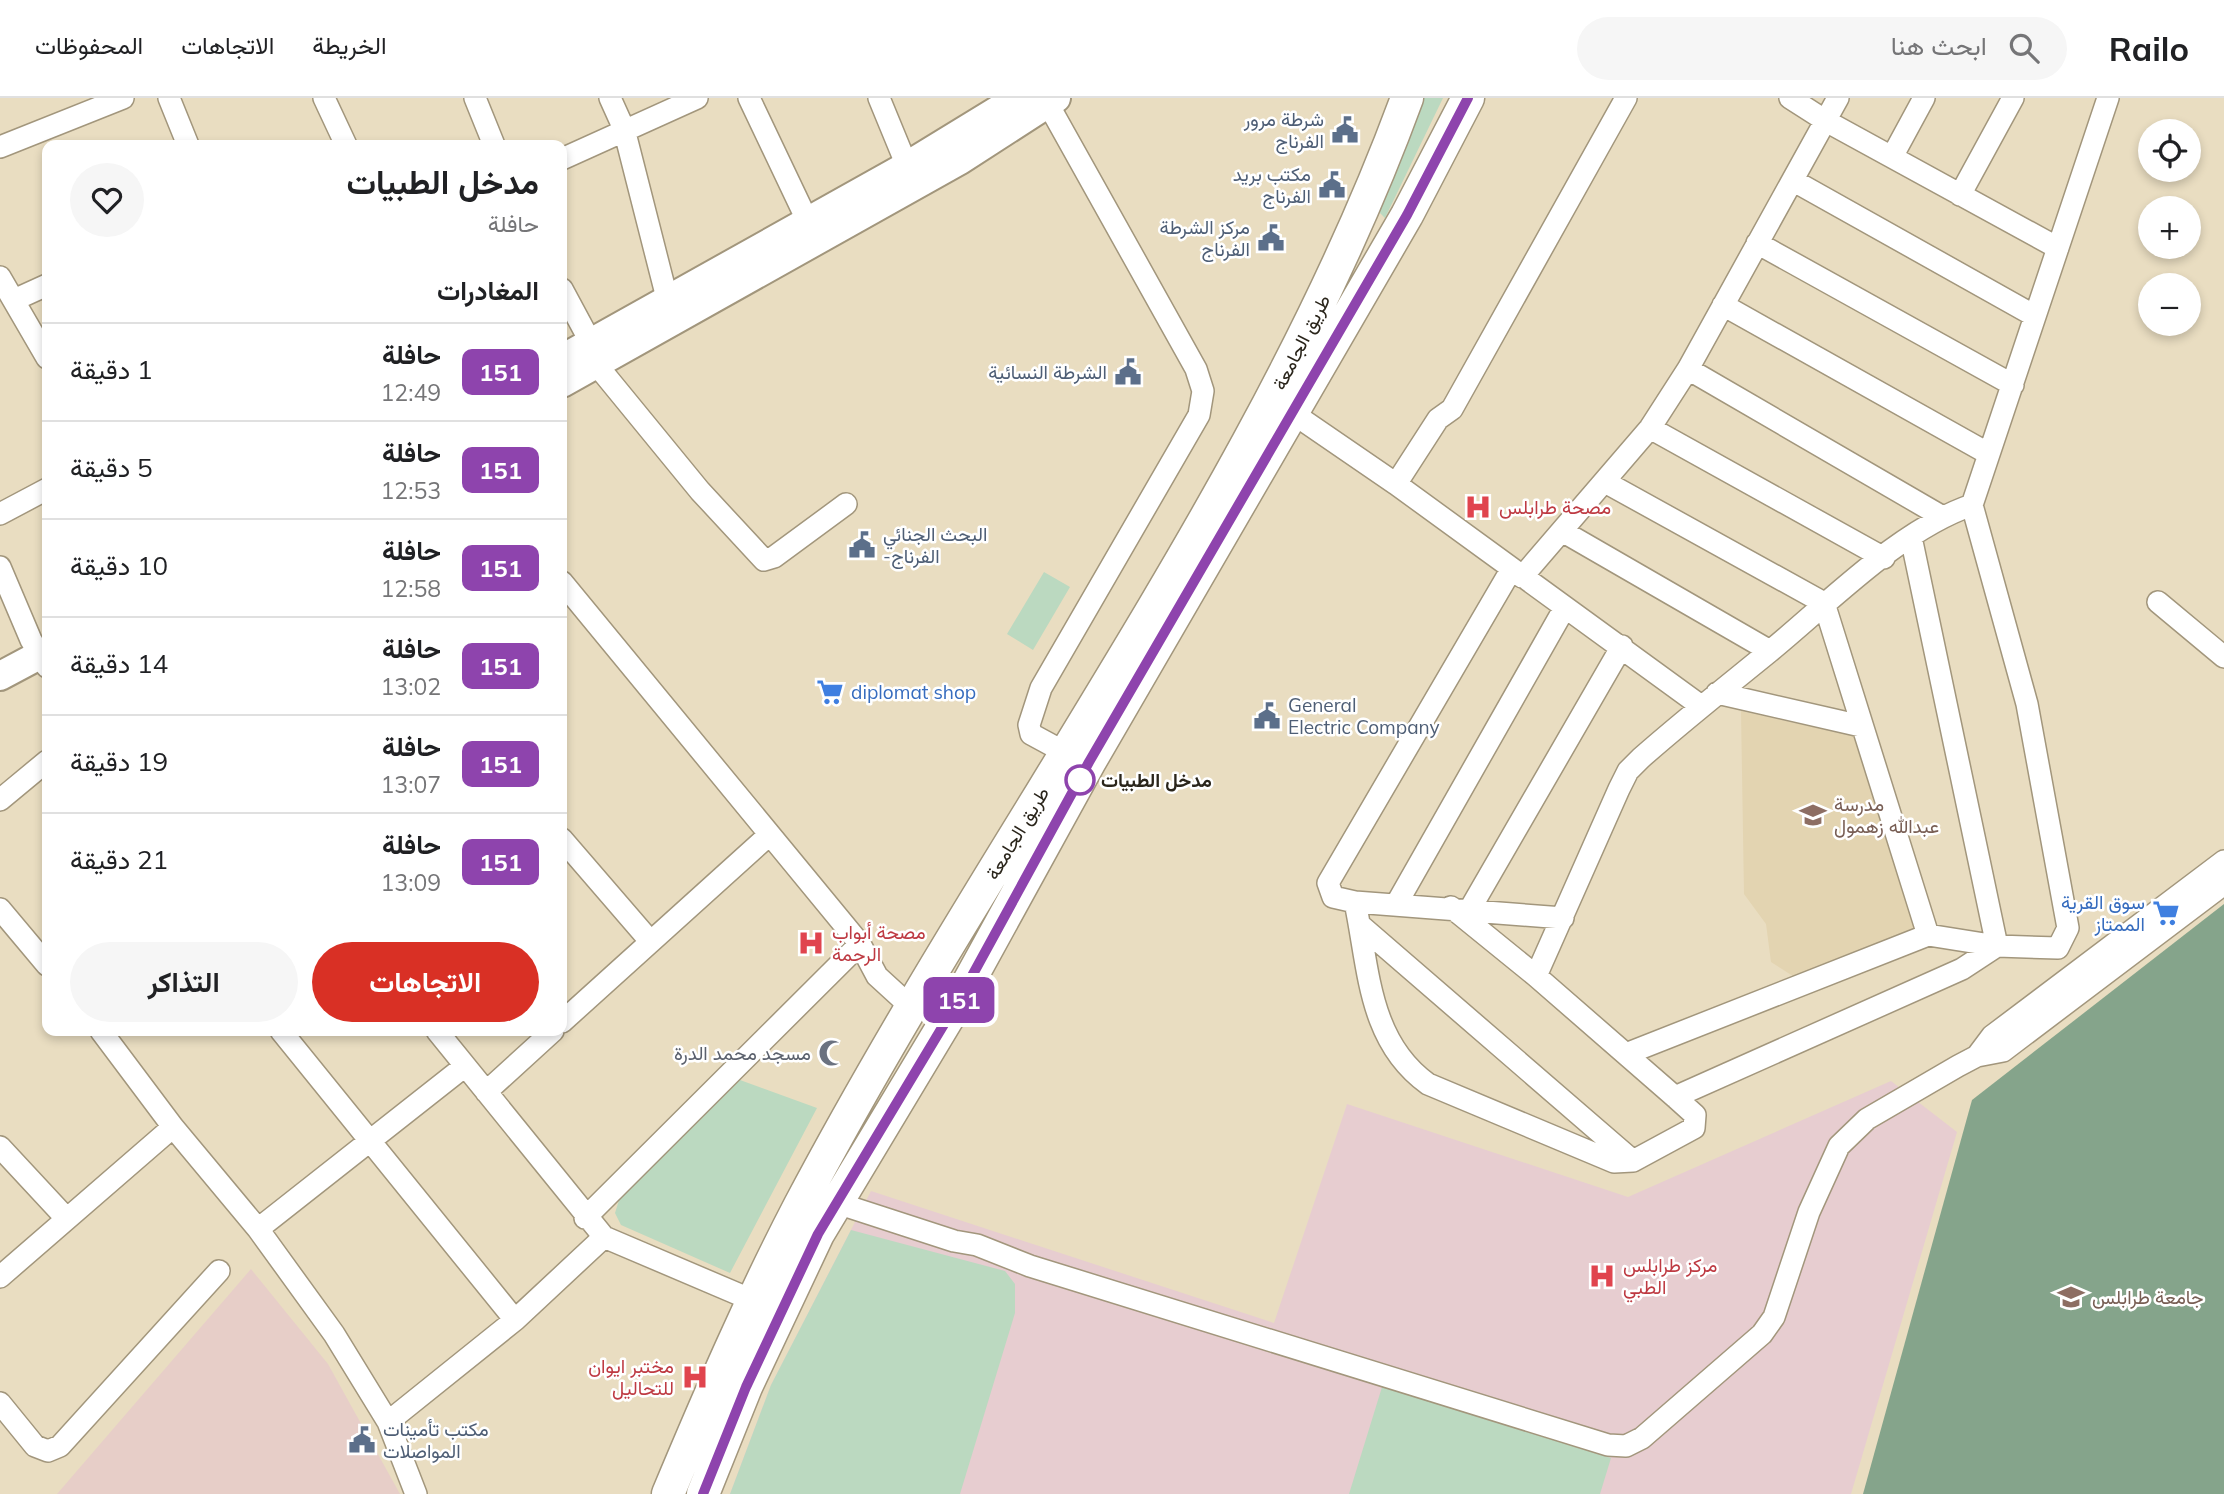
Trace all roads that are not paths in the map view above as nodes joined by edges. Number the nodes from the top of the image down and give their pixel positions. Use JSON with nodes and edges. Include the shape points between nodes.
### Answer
{"nodes":[{"id":1,"x":123,"y":98,"type":"edge"},
{"id":2,"x":169,"y":98,"type":"edge"},
{"id":3,"x":324,"y":98,"type":"edge"},
{"id":4,"x":475,"y":98,"type":"edge"},
{"id":5,"x":610,"y":98,"type":"edge"},
{"id":6,"x":697,"y":98,"type":"edge"},
{"id":7,"x":749,"y":98,"type":"edge"},
{"id":8,"x":879,"y":98,"type":"edge"},
{"id":9,"x":1407,"y":98,"type":"edge"},
{"id":10,"x":1468,"y":98,"type":"edge"},
{"id":11,"x":1626,"y":98,"type":"edge"},
{"id":12,"x":1790,"y":98,"type":"edge"},
{"id":13,"x":1838,"y":98,"type":"edge"},
{"id":14,"x":1924,"y":98,"type":"edge"},
{"id":15,"x":2013,"y":98,"type":"edge"},
{"id":16,"x":2108,"y":98,"type":"edge"},
{"id":17,"x":1008,"y":101,"type":"edge"},
{"id":18,"x":1052,"y":101,"type":"edge"},
{"id":19,"x":1826,"y":121,"type":"junction"},
{"id":20,"x":624,"y":129,"type":"junction"},
{"id":21,"x":186,"y":140,"type":"edge"},
{"id":22,"x":344,"y":140,"type":"edge"},
{"id":23,"x":492,"y":140,"type":"edge"},
{"id":24,"x":0,"y":147,"type":"edge"},
{"id":25,"x":567,"y":157,"type":"edge"},
{"id":26,"x":1892,"y":157,"type":"junction"},
{"id":27,"x":907,"y":166,"type":"junction"},
{"id":28,"x":1794,"y":181,"type":"junction"},
{"id":29,"x":1960,"y":195,"type":"junction"},
{"id":30,"x":807,"y":220,"type":"junction"},
{"id":31,"x":1757,"y":243,"type":"junction"},
{"id":32,"x":2058,"y":248,"type":"junction"},
{"id":33,"x":0,"y":277,"type":"edge"},
{"id":34,"x":42,"y":287,"type":"edge"},
{"id":35,"x":567,"y":299,"type":"edge"},
{"id":36,"x":667,"y":299,"type":"junction"},
{"id":37,"x":13,"y":300,"type":"junction"},
{"id":38,"x":1723,"y":306,"type":"junction"},
{"id":39,"x":2035,"y":316,"type":"junction"},
{"id":40,"x":42,"y":349,"type":"edge"},
{"id":41,"x":593,"y":354,"type":"junction"},
{"id":42,"x":567,"y":358,"type":"edge"},
{"id":43,"x":1688,"y":369,"type":"junction"},
{"id":44,"x":567,"y":378,"type":"edge"},
{"id":45,"x":2012,"y":385,"type":"junction"},
{"id":46,"x":1290,"y":412,"type":"junction"},
{"id":47,"x":1650,"y":428,"type":"junction"},
{"id":48,"x":1989,"y":454,"type":"junction"},
{"id":49,"x":1605,"y":482,"type":"junction"},
{"id":50,"x":1396,"y":484,"type":"junction"},
{"id":51,"x":42,"y":491,"type":"edge"},
{"id":52,"x":846,"y":504,"type":"dead end"},
{"id":53,"x":1972,"y":505,"type":"junction"},
{"id":54,"x":0,"y":514,"type":"edge"},
{"id":55,"x":1941,"y":516,"type":"junction"},
{"id":56,"x":1562,"y":531,"type":"junction"},
{"id":57,"x":1911,"y":537,"type":"junction"},
{"id":58,"x":1884,"y":558,"type":"junction"},
{"id":59,"x":0,"y":567,"type":"edge"},
{"id":60,"x":1516,"y":574,"type":"junction"},
{"id":61,"x":567,"y":588,"type":"edge"},
{"id":62,"x":2158,"y":602,"type":"dead end"},
{"id":63,"x":1825,"y":603,"type":"junction"},
{"id":64,"x":1564,"y":609,"type":"junction"},
{"id":65,"x":1622,"y":646,"type":"junction"},
{"id":66,"x":42,"y":649,"type":"edge"},
{"id":67,"x":1770,"y":651,"type":"junction"},
{"id":68,"x":2224,"y":657,"type":"edge"},
{"id":69,"x":2,"y":665,"type":"edge"},
{"id":70,"x":1709,"y":699,"type":"junction"},
{"id":71,"x":1861,"y":726,"type":"junction"},
{"id":72,"x":1066,"y":753,"type":"junction"},
{"id":73,"x":42,"y":765,"type":"edge"},
{"id":74,"x":0,"y":800,"type":"edge"},
{"id":75,"x":768,"y":836,"type":"junction"},
{"id":76,"x":567,"y":845,"type":"edge"},
{"id":77,"x":2224,"y":861,"type":"edge"},
{"id":78,"x":2224,"y":884,"type":"edge"},
{"id":79,"x":2224,"y":900,"type":"edge"},
{"id":80,"x":1355,"y":902,"type":"junction"},
{"id":81,"x":1397,"y":903,"type":"junction"},
{"id":82,"x":1460,"y":908,"type":"junction"},
{"id":83,"x":0,"y":909,"type":"edge"},
{"id":84,"x":2181,"y":916,"type":"junction"},
{"id":85,"x":1563,"y":918,"type":"junction"},
{"id":86,"x":1360,"y":925,"type":"junction"},
{"id":87,"x":1928,"y":935,"type":"junction"},
{"id":88,"x":650,"y":941,"type":"junction"},
{"id":89,"x":860,"y":944,"type":"junction"},
{"id":90,"x":1997,"y":946,"type":"junction"},
{"id":91,"x":42,"y":954,"type":"edge"},
{"id":92,"x":1536,"y":976,"type":"junction"},
{"id":93,"x":912,"y":1008,"type":"junction"},
{"id":94,"x":567,"y":1017,"type":"edge"},
{"id":95,"x":105,"y":1036,"type":"edge"},
{"id":96,"x":285,"y":1036,"type":"edge"},
{"id":97,"x":441,"y":1036,"type":"edge"},
{"id":98,"x":548,"y":1036,"type":"edge"},
{"id":99,"x":1626,"y":1054,"type":"junction"},
{"id":100,"x":1977,"y":1056,"type":"junction"},
{"id":101,"x":465,"y":1066,"type":"junction"},
{"id":102,"x":486,"y":1092,"type":"junction"},
{"id":103,"x":1675,"y":1097,"type":"junction"},
{"id":104,"x":173,"y":1127,"type":"junction"},
{"id":105,"x":370,"y":1141,"type":"junction"},
{"id":106,"x":0,"y":1147,"type":"edge"},
{"id":107,"x":1633,"y":1161,"type":"junction"},
{"id":108,"x":837,"y":1203,"type":"junction"},
{"id":109,"x":585,"y":1217,"type":"junction"},
{"id":110,"x":66,"y":1218,"type":"junction"},
{"id":111,"x":258,"y":1229,"type":"junction"},
{"id":112,"x":604,"y":1237,"type":"junction"},
{"id":113,"x":219,"y":1271,"type":"dead end"},
{"id":114,"x":0,"y":1277,"type":"edge"},
{"id":115,"x":752,"y":1300,"type":"junction"},
{"id":116,"x":514,"y":1320,"type":"junction"},
{"id":117,"x":0,"y":1403,"type":"edge"},
{"id":118,"x":388,"y":1422,"type":"junction"},
{"id":119,"x":416,"y":1494,"type":"edge"},
{"id":120,"x":668,"y":1494,"type":"edge"},
{"id":121,"x":703,"y":1494,"type":"edge"}],
"edges":[{"from":1,"to":24,"type":"street"},
{"from":2,"to":21,"type":"street"},
{"from":3,"to":22,"type":"street"},
{"from":4,"to":23,"type":"street"},
{"from":5,"to":20,"type":"street"},
{"from":6,"to":20,"type":"street"},
{"from":7,"to":30,"type":"street"},
{"from":8,"to":27,"type":"street"},
{"from":9,"to":72,"type":"highway","name":"طريق الجامعة","via":[[1330,283],[1266,411]]},
{"from":10,"to":46,"type":"highway","name":"طريق الجامعة","via":[[1407,215]]},
{"from":11,"to":50,"type":"street","via":[[1452,409],[1438,419]]},
{"from":12,"to":19,"type":"street"},
{"from":13,"to":19,"type":"street"},
{"from":14,"to":26,"type":"street"},
{"from":15,"to":29,"type":"street"},
{"from":16,"to":32,"type":"street"},
{"from":17,"to":27,"type":"main road"},
{"from":18,"to":41,"type":"main road","via":[[948,167]]},
{"from":18,"to":72,"type":"street","via":[[1196,369],[1203,391],[1199,415],[1041,688],[1029,725],[1031,734]]},
{"from":19,"to":26,"type":"street"},
{"from":19,"to":28,"type":"street"},
{"from":20,"to":25,"type":"street"},
{"from":20,"to":36,"type":"street"},
{"from":26,"to":29,"type":"street"},
{"from":27,"to":30,"type":"main road"},
{"from":28,"to":31,"type":"street"},
{"from":28,"to":39,"type":"street"},
{"from":29,"to":32,"type":"street"},
{"from":30,"to":36,"type":"main road"},
{"from":31,"to":38,"type":"street"},
{"from":31,"to":45,"type":"street"},
{"from":32,"to":39,"type":"street"},
{"from":33,"to":37,"type":"street"},
{"from":34,"to":37,"type":"street"},
{"from":35,"to":41,"type":"street"},
{"from":36,"to":41,"type":"main road"},
{"from":37,"to":40,"type":"street"},
{"from":38,"to":43,"type":"street"},
{"from":38,"to":48,"type":"street"},
{"from":39,"to":45,"type":"street"},
{"from":41,"to":42,"type":"main road"},
{"from":41,"to":44,"type":"main road"},
{"from":41,"to":52,"type":"street","via":[[700,491],[764,560]]},
{"from":43,"to":47,"type":"street"},
{"from":43,"to":55,"type":"street"},
{"from":45,"to":48,"type":"street"},
{"from":46,"to":50,"type":"street"},
{"from":46,"to":108,"type":"highway","name":"طريق الجامعة","via":[[961,996]]},
{"from":47,"to":49,"type":"street"},
{"from":47,"to":58,"type":"street"},
{"from":48,"to":53,"type":"street"},
{"from":49,"to":56,"type":"street"},
{"from":49,"to":63,"type":"street"},
{"from":50,"to":60,"type":"street"},
{"from":51,"to":54,"type":"street"},
{"from":53,"to":55,"type":"street"},
{"from":53,"to":90,"type":"street","via":[[2027,704],[2068,928],[2058,948]]},
{"from":55,"to":57,"type":"street"},
{"from":56,"to":60,"type":"street"},
{"from":56,"to":67,"type":"street"},
{"from":57,"to":58,"type":"street"},
{"from":57,"to":90,"type":"street"},
{"from":58,"to":63,"type":"street"},
{"from":59,"to":66,"type":"street"},
{"from":60,"to":64,"type":"street"},
{"from":60,"to":80,"type":"street","via":[[1328,883],[1333,897]]},
{"from":61,"to":75,"type":"street"},
{"from":62,"to":68,"type":"street"},
{"from":63,"to":67,"type":"street"},
{"from":63,"to":71,"type":"street"},
{"from":64,"to":65,"type":"street"},
{"from":64,"to":81,"type":"street"},
{"from":65,"to":70,"type":"street"},
{"from":65,"to":82,"type":"street"},
{"from":66,"to":69,"type":"main road"},
{"from":67,"to":70,"type":"street"},
{"from":70,"to":71,"type":"street"},
{"from":70,"to":85,"type":"street","via":[[1628,771]]},
{"from":71,"to":87,"type":"street"},
{"from":72,"to":93,"type":"highway","name":"طريق الجامعة"},
{"from":73,"to":74,"type":"street"},
{"from":75,"to":88,"type":"street"},
{"from":75,"to":89,"type":"street"},
{"from":76,"to":88,"type":"street"},
{"from":77,"to":100,"type":"street","via":[[1992,1036]]},
{"from":78,"to":84,"type":"street"},
{"from":79,"to":84,"type":"street"},
{"from":80,"to":81,"type":"street"},
{"from":80,"to":86,"type":"street"},
{"from":81,"to":82,"type":"street"},
{"from":82,"to":85,"type":"street"},
{"from":82,"to":92,"type":"street"},
{"from":83,"to":91,"type":"street"},
{"from":84,"to":100,"type":"street","via":[[2003,1051]]},
{"from":85,"to":92,"type":"street"},
{"from":86,"to":107,"type":"street"},
{"from":86,"to":107,"type":"street","via":[[1379,1024],[1409,1071],[1428,1084],[1614,1162]]},
{"from":87,"to":90,"type":"street"},
{"from":87,"to":99,"type":"street"},
{"from":88,"to":94,"type":"street"},
{"from":89,"to":93,"type":"street","via":[[877,976]]},
{"from":89,"to":109,"type":"street"},
{"from":90,"to":103,"type":"street","via":[[1962,969]]},
{"from":92,"to":99,"type":"street"},
{"from":93,"to":115,"type":"highway","name":"طريق الجامعة"},
{"from":95,"to":104,"type":"street"},
{"from":96,"to":105,"type":"street"},
{"from":97,"to":101,"type":"street"},
{"from":98,"to":102,"type":"street"},
{"from":99,"to":103,"type":"street"},
{"from":100,"to":108,"type":"street","via":[[1867,1119],[1839,1146],[1809,1212],[1774,1317],[1762,1334],[1642,1438],[1626,1446],[1511,1417],[995,1258]]},
{"from":101,"to":102,"type":"street"},
{"from":101,"to":105,"type":"street"},
{"from":102,"to":109,"type":"street"},
{"from":103,"to":107,"type":"street","via":[[1695,1115],[1694,1128]]},
{"from":104,"to":110,"type":"street"},
{"from":104,"to":111,"type":"street"},
{"from":105,"to":111,"type":"street"},
{"from":105,"to":116,"type":"street"},
{"from":106,"to":110,"type":"street"},
{"from":108,"to":121,"type":"highway","name":"طريق الجامعة","via":[[746,1387]]},
{"from":109,"to":112,"type":"street"},
{"from":110,"to":114,"type":"street"},
{"from":111,"to":118,"type":"street","via":[[334,1334]]},
{"from":112,"to":115,"type":"street"},
{"from":112,"to":116,"type":"street"},
{"from":113,"to":117,"type":"street","via":[[60,1446],[48,1451],[36,1446]]},
{"from":115,"to":120,"type":"highway","name":"طريق الجامعة"},
{"from":116,"to":118,"type":"street"},
{"from":118,"to":119,"type":"street"}]}
